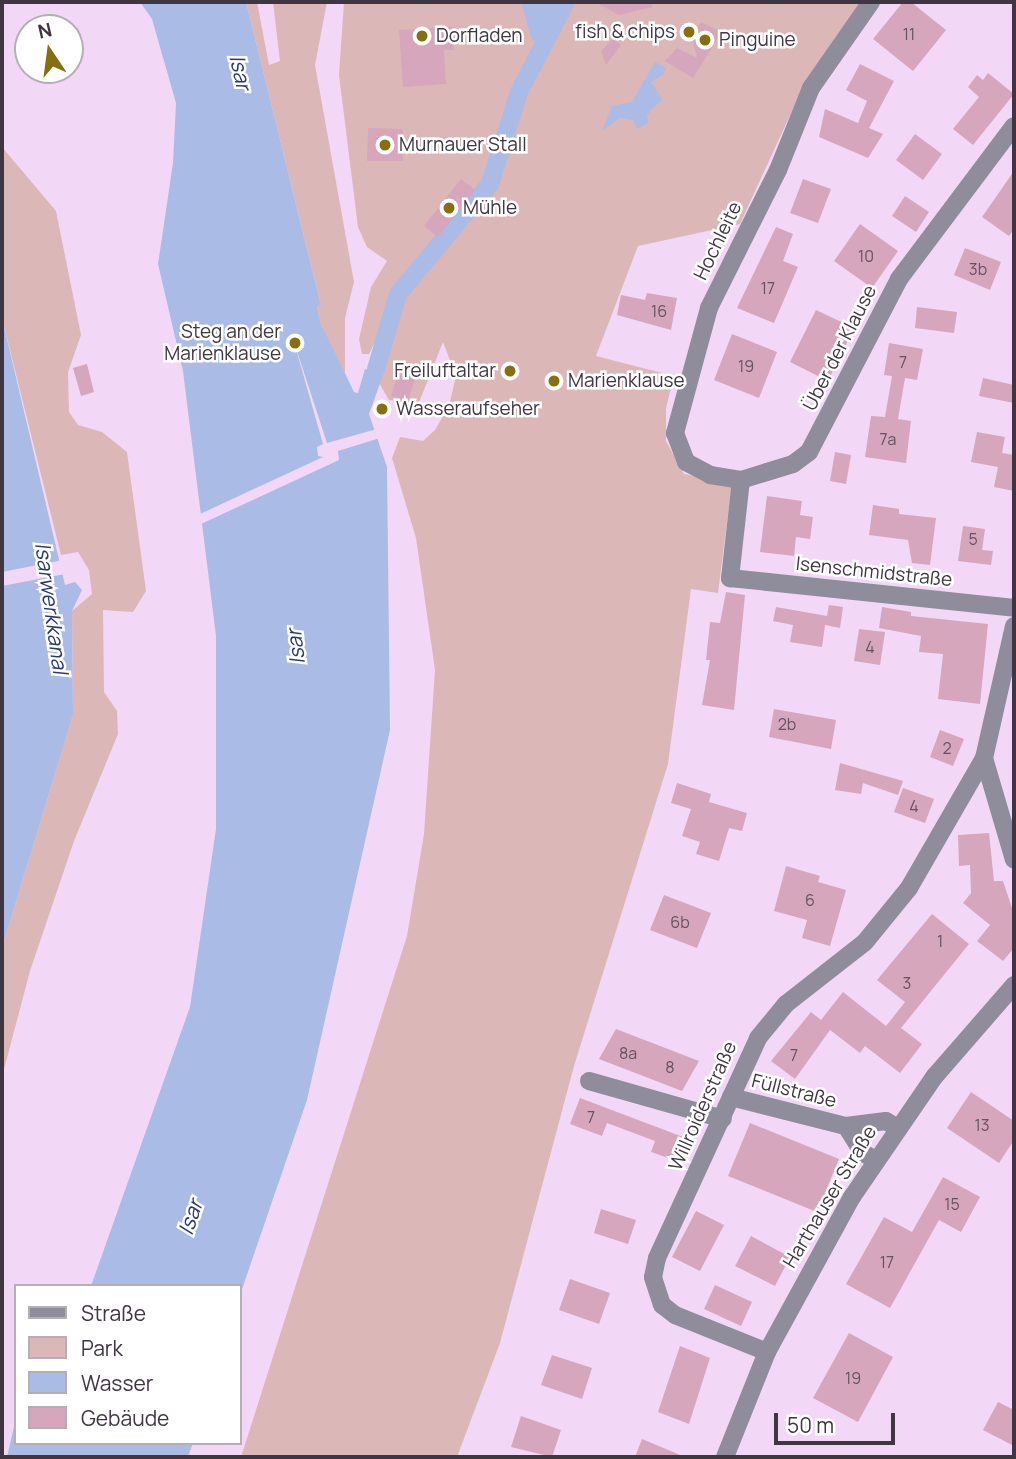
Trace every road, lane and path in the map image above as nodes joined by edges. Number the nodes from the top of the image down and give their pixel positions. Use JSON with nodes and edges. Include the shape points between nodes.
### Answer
{"nodes":[{"id":1,"x":871,"y":2,"type":"edge"},
{"id":2,"x":1014,"y":125,"type":"edge"},
{"id":3,"x":741,"y":480,"type":"junction"},
{"id":4,"x":1014,"y":608,"type":"edge"},
{"id":5,"x":1014,"y":626,"type":"edge"},
{"id":6,"x":984,"y":758,"type":"junction"},
{"id":7,"x":1014,"y":860,"type":"edge"},
{"id":8,"x":1014,"y":985,"type":"edge"},
{"id":9,"x":589,"y":1081,"type":"dead end"},
{"id":10,"x":731,"y":1097,"type":"junction"},
{"id":11,"x":723,"y":1119,"type":"junction"},
{"id":12,"x":846,"y":1126,"type":"junction"},
{"id":13,"x":896,"y":1127,"type":"junction"},
{"id":14,"x":875,"y":1160,"type":"junction"},
{"id":15,"x":767,"y":1352,"type":"junction"},
{"id":16,"x":725,"y":1457,"type":"edge"}],
"edges":[{"from":1,"to":3,"type":"street","name":"Hochleite","via":[[811,88],[778,170],[709,308],[682,403],[675,433],[682,457],[702,472]]},
{"from":2,"to":3,"type":"street","name":"Über der Klause","via":[[899,279],[809,452],[793,464]]},
{"from":3,"to":4,"type":"street","name":"Isenschmidstraße","via":[[730,578]]},
{"from":5,"to":6,"type":"street"},
{"from":6,"to":7,"type":"street"},
{"from":6,"to":10,"type":"street","name":"Willroiderstraße","via":[[909,888],[865,943],[786,1004],[758,1038]]},
{"from":8,"to":13,"type":"street","name":"Harthauser Straße"},
{"from":9,"to":11,"type":"street"},
{"from":10,"to":11,"type":"street","name":"Willroiderstraße"},
{"from":10,"to":12,"type":"street","name":"Füllstraße"},
{"from":11,"to":15,"type":"street","name":"Willroiderstraße","via":[[657,1258],[654,1291],[675,1315]]},
{"from":12,"to":13,"type":"street","name":"Füllstraße","via":[[886,1121]]},
{"from":12,"to":14,"type":"street","name":"Füllstraße","via":[[862,1152]]},
{"from":13,"to":14,"type":"street","name":"Harthauser Straße"},
{"from":14,"to":15,"type":"street","name":"Harthauser Straße"},
{"from":15,"to":16,"type":"street","name":"Harthauser Straße"}]}
